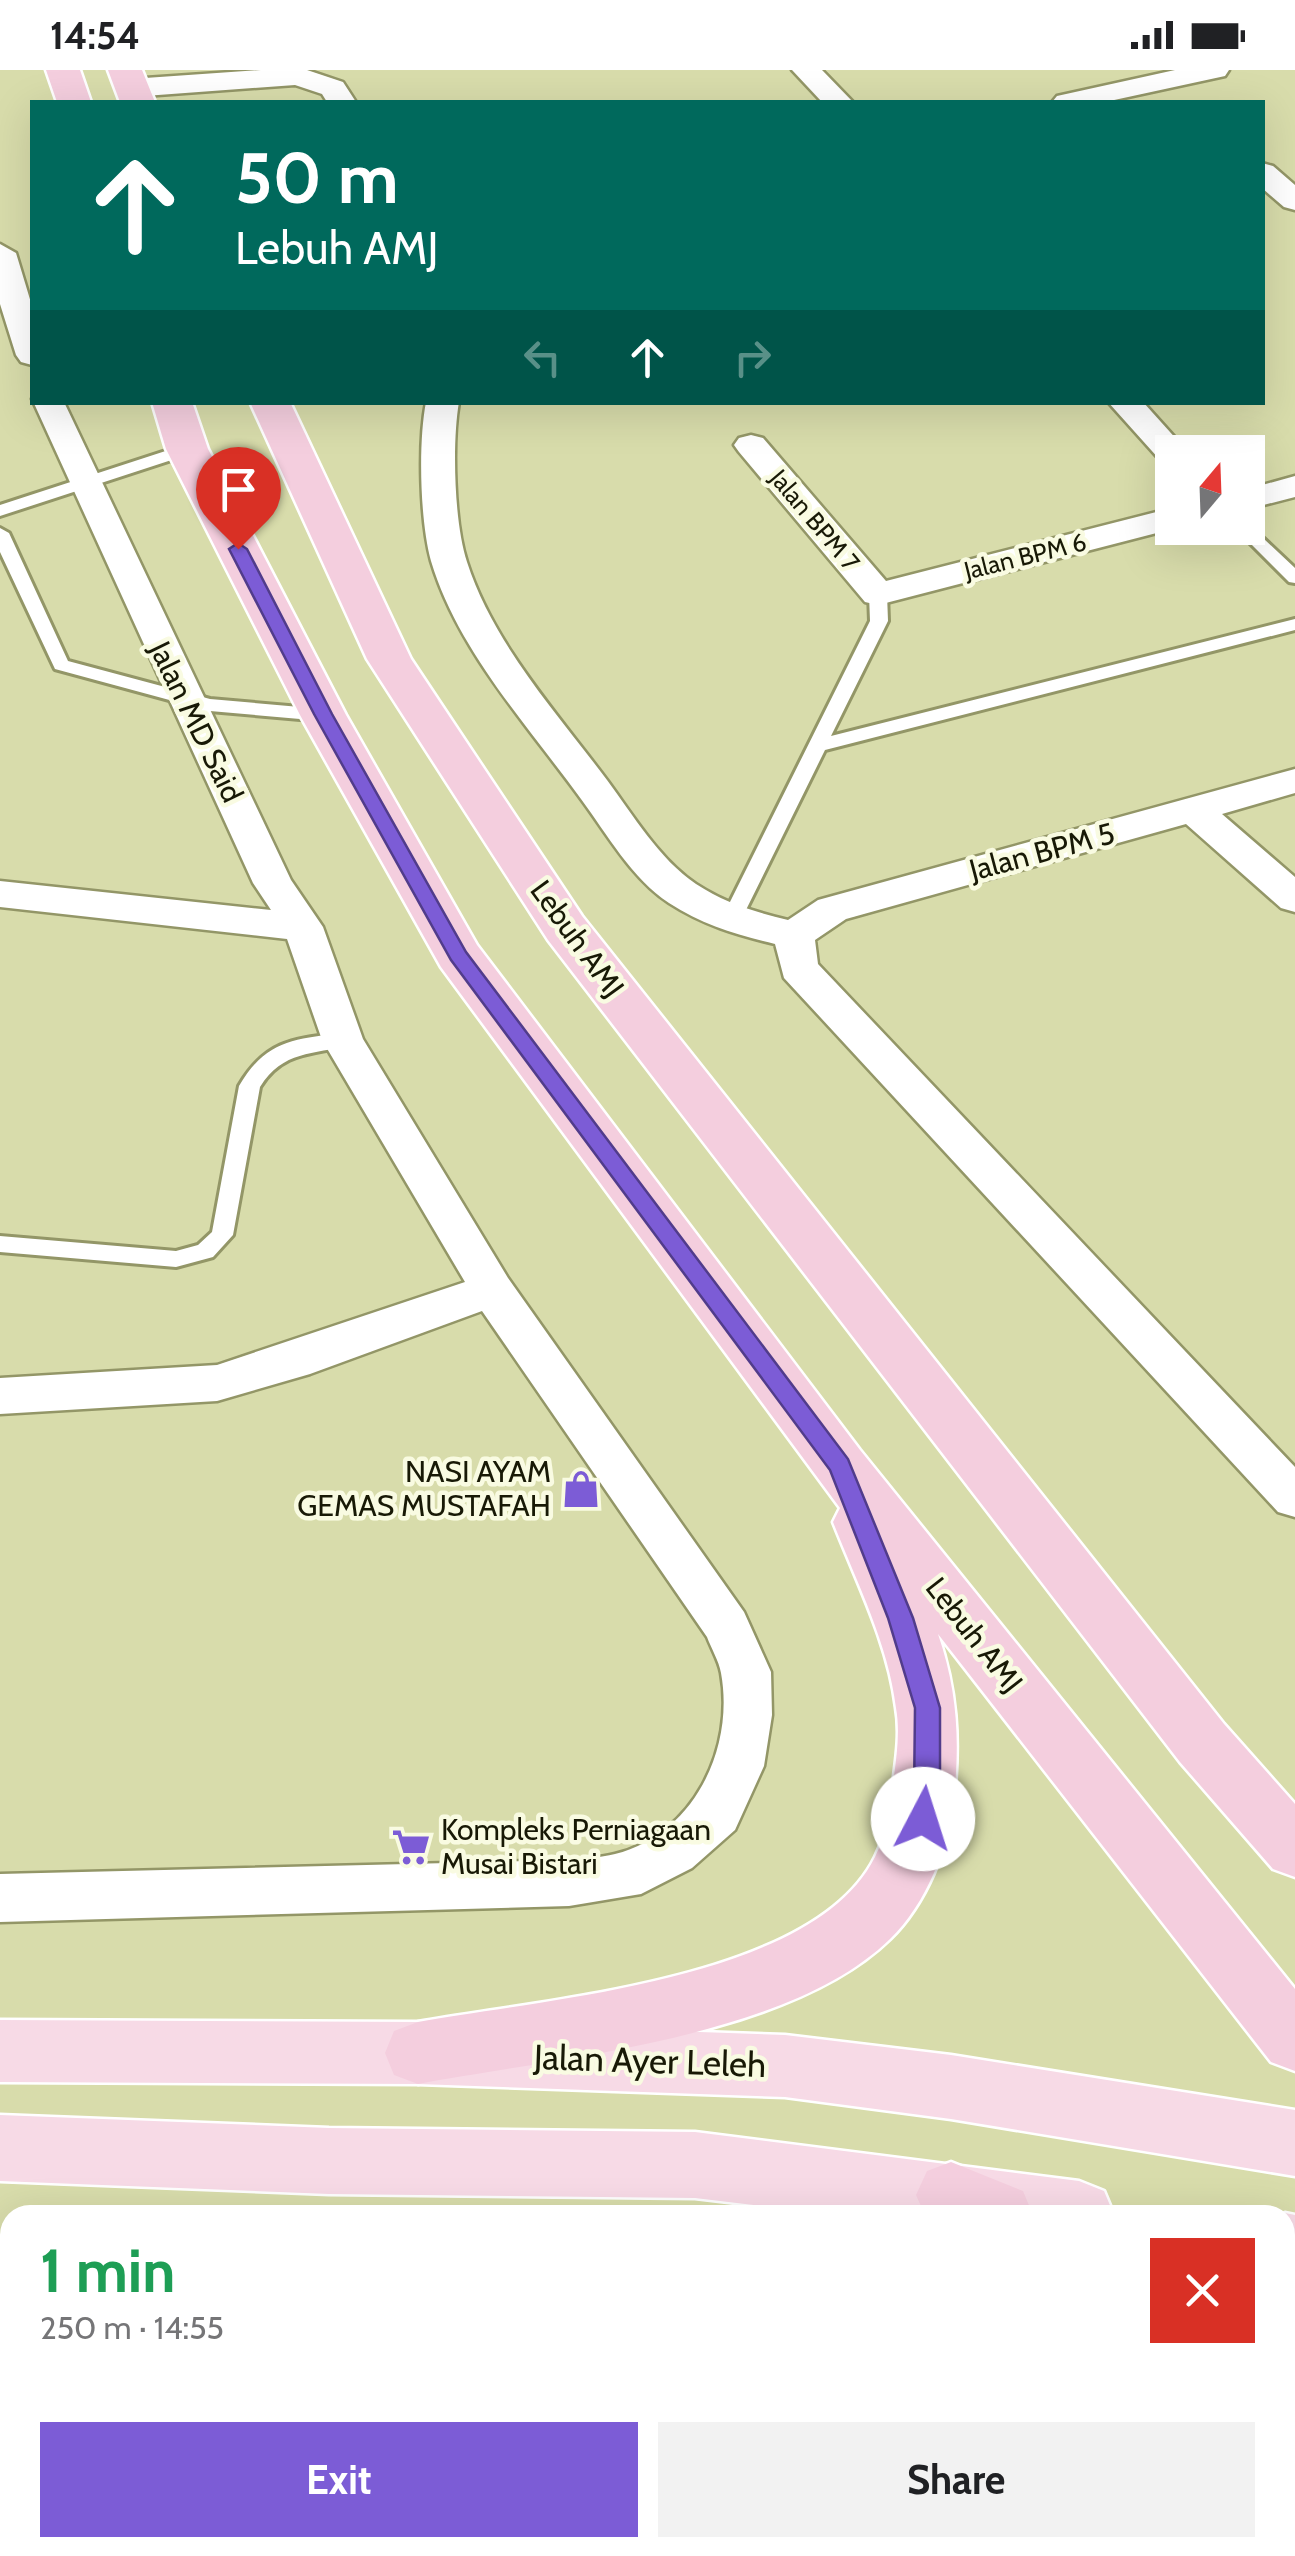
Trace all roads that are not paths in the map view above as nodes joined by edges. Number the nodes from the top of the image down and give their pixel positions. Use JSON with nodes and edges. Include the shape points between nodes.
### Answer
{"nodes":[{"id":1,"x":63,"y":70,"type":"edge"},
{"id":2,"x":806,"y":70,"type":"edge"},
{"id":3,"x":1215,"y":70,"type":"edge"},
{"id":4,"x":1155,"y":76,"type":"edge"},
{"id":5,"x":131,"y":87,"type":"edge"},
{"id":6,"x":73,"y":100,"type":"edge"},
{"id":7,"x":340,"y":100,"type":"edge"},
{"id":8,"x":836,"y":100,"type":"edge"},
{"id":9,"x":1074,"y":100,"type":"edge"},
{"id":10,"x":1182,"y":100,"type":"edge"},
{"id":11,"x":1265,"y":175,"type":"edge"},
{"id":12,"x":1295,"y":202,"type":"edge"},
{"id":13,"x":0,"y":253,"type":"edge"},
{"id":14,"x":30,"y":349,"type":"edge"},
{"id":15,"x":48,"y":405,"type":"edge"},
{"id":16,"x":271,"y":405,"type":"edge"},
{"id":17,"x":442,"y":405,"type":"edge"},
{"id":18,"x":1127,"y":405,"type":"edge"},
{"id":19,"x":180,"y":426,"type":"edge"},
{"id":20,"x":1155,"y":435,"type":"edge"},
{"id":21,"x":752,"y":445,"type":"dead end"},
{"id":22,"x":82,"y":484,"type":"junction"},
{"id":23,"x":1295,"y":486,"type":"edge"},
{"id":24,"x":1265,"y":494,"type":"edge"},
{"id":25,"x":0,"y":511,"type":"edge"},
{"id":26,"x":1155,"y":522,"type":"edge"},
{"id":27,"x":0,"y":534,"type":"edge"},
{"id":28,"x":1261,"y":545,"type":"edge"},
{"id":29,"x":1295,"y":578,"type":"edge"},
{"id":30,"x":878,"y":594,"type":"junction"},
{"id":31,"x":1295,"y":624,"type":"edge"},
{"id":32,"x":185,"y":698,"type":"junction"},
{"id":33,"x":323,"y":714,"type":"junction"},
{"id":34,"x":820,"y":745,"type":"junction"},
{"id":35,"x":1295,"y":780,"type":"edge"},
{"id":36,"x":1194,"y":811,"type":"junction"},
{"id":37,"x":0,"y":894,"type":"edge"},
{"id":38,"x":1295,"y":899,"type":"edge"},
{"id":39,"x":730,"y":920,"type":"junction"},
{"id":40,"x":303,"y":927,"type":"junction"},
{"id":41,"x":794,"y":935,"type":"junction"},
{"id":42,"x":342,"y":1040,"type":"junction"},
{"id":43,"x":0,"y":1244,"type":"edge"},
{"id":44,"x":492,"y":1290,"type":"junction"},
{"id":45,"x":0,"y":1396,"type":"edge"},
{"id":46,"x":840,"y":1466,"type":"junction"},
{"id":47,"x":1295,"y":1498,"type":"edge"},
{"id":48,"x":1202,"y":1743,"type":"junction"},
{"id":49,"x":1295,"y":1808,"type":"edge"},
{"id":50,"x":1295,"y":1849,"type":"edge"},
{"id":51,"x":0,"y":1898,"type":"edge"},
{"id":52,"x":1295,"y":2040,"type":"edge"},
{"id":53,"x":0,"y":2050,"type":"edge"},
{"id":54,"x":418,"y":2053,"type":"junction"},
{"id":55,"x":1295,"y":2144,"type":"edge"},
{"id":56,"x":0,"y":2148,"type":"edge"},
{"id":57,"x":974,"y":2205,"type":"edge"}],
"edges":[{"from":1,"to":6,"type":"highway"},
{"from":2,"to":8,"type":"street"},
{"from":3,"to":4,"type":"street"},
{"from":4,"to":9,"type":"street"},
{"from":4,"to":10,"type":"street"},
{"from":5,"to":7,"type":"street","via":[[297,76],[333,88]]},
{"from":11,"to":12,"type":"street"},
{"from":13,"to":14,"type":"street"},
{"from":15,"to":22,"type":"street","name":"Jalan MD Said"},
{"from":16,"to":48,"type":"highway","name":"Lebuh AMJ","via":[[389,659],[564,928]]},
{"from":17,"to":39,"type":"street","via":[[436,437],[448,560],[469,610],[509,675],[646,859],[680,892]]},
{"from":18,"to":20,"type":"street"},
{"from":19,"to":22,"type":"lane"},
{"from":19,"to":33,"type":"highway","name":"Lebuh AMJ"},
{"from":21,"to":30,"type":"street","name":"Jalan BPM 7"},
{"from":22,"to":25,"type":"lane"},
{"from":22,"to":32,"type":"street","name":"Jalan MD Said"},
{"from":23,"to":24,"type":"street"},
{"from":26,"to":30,"type":"street","name":"Jalan BPM 6"},
{"from":27,"to":32,"type":"lane","via":[[60,665]]},
{"from":28,"to":29,"type":"lane"},
{"from":30,"to":34,"type":"lane","via":[[878,621]]},
{"from":31,"to":34,"type":"lane"},
{"from":32,"to":33,"type":"lane"},
{"from":32,"to":40,"type":"street","name":"Jalan MD Said","via":[[273,883]]},
{"from":33,"to":46,"type":"highway","name":"Lebuh AMJ","via":[[458,956]]},
{"from":34,"to":39,"type":"lane"},
{"from":35,"to":36,"type":"street","name":"Jalan BPM 5"},
{"from":36,"to":38,"type":"street"},
{"from":36,"to":41,"type":"street","name":"Jalan BPM 5","via":[[832,909]]},
{"from":37,"to":40,"type":"street"},
{"from":39,"to":41,"type":"street"},
{"from":40,"to":42,"type":"street","name":"Jalan MD Said"},
{"from":41,"to":47,"type":"street","via":[[798,968]]},
{"from":42,"to":43,"type":"lane","via":[[289,1046],[262,1063],[250,1086],[222,1235],[205,1251],[176,1259]]},
{"from":42,"to":44,"type":"street","name":"Jalan MD Said"},
{"from":44,"to":45,"type":"street","via":[[217,1383]]},
{"from":44,"to":51,"type":"street","name":"Jalan MD Said","via":[[727,1627],[746,1672],[747,1715],[739,1766],[717,1814],[674,1852],[622,1877]]},
{"from":46,"to":52,"type":"highway","name":"Lebuh AMJ"},
{"from":46,"to":54,"type":"highway","via":[[928,1708],[927,1796],[918,1842],[892,1892],[851,1936],[808,1962],[713,1999]]},
{"from":48,"to":49,"type":"highway"},
{"from":48,"to":50,"type":"highway","name":"Lebuh AMJ"},
{"from":53,"to":54,"type":"main road","name":"Jalan Ayer Leleh"},
{"from":54,"to":55,"type":"main road","name":"Jalan Ayer Leleh","via":[[786,2066]]},
{"from":56,"to":57,"type":"main road","via":[[695,2166]]}]}
